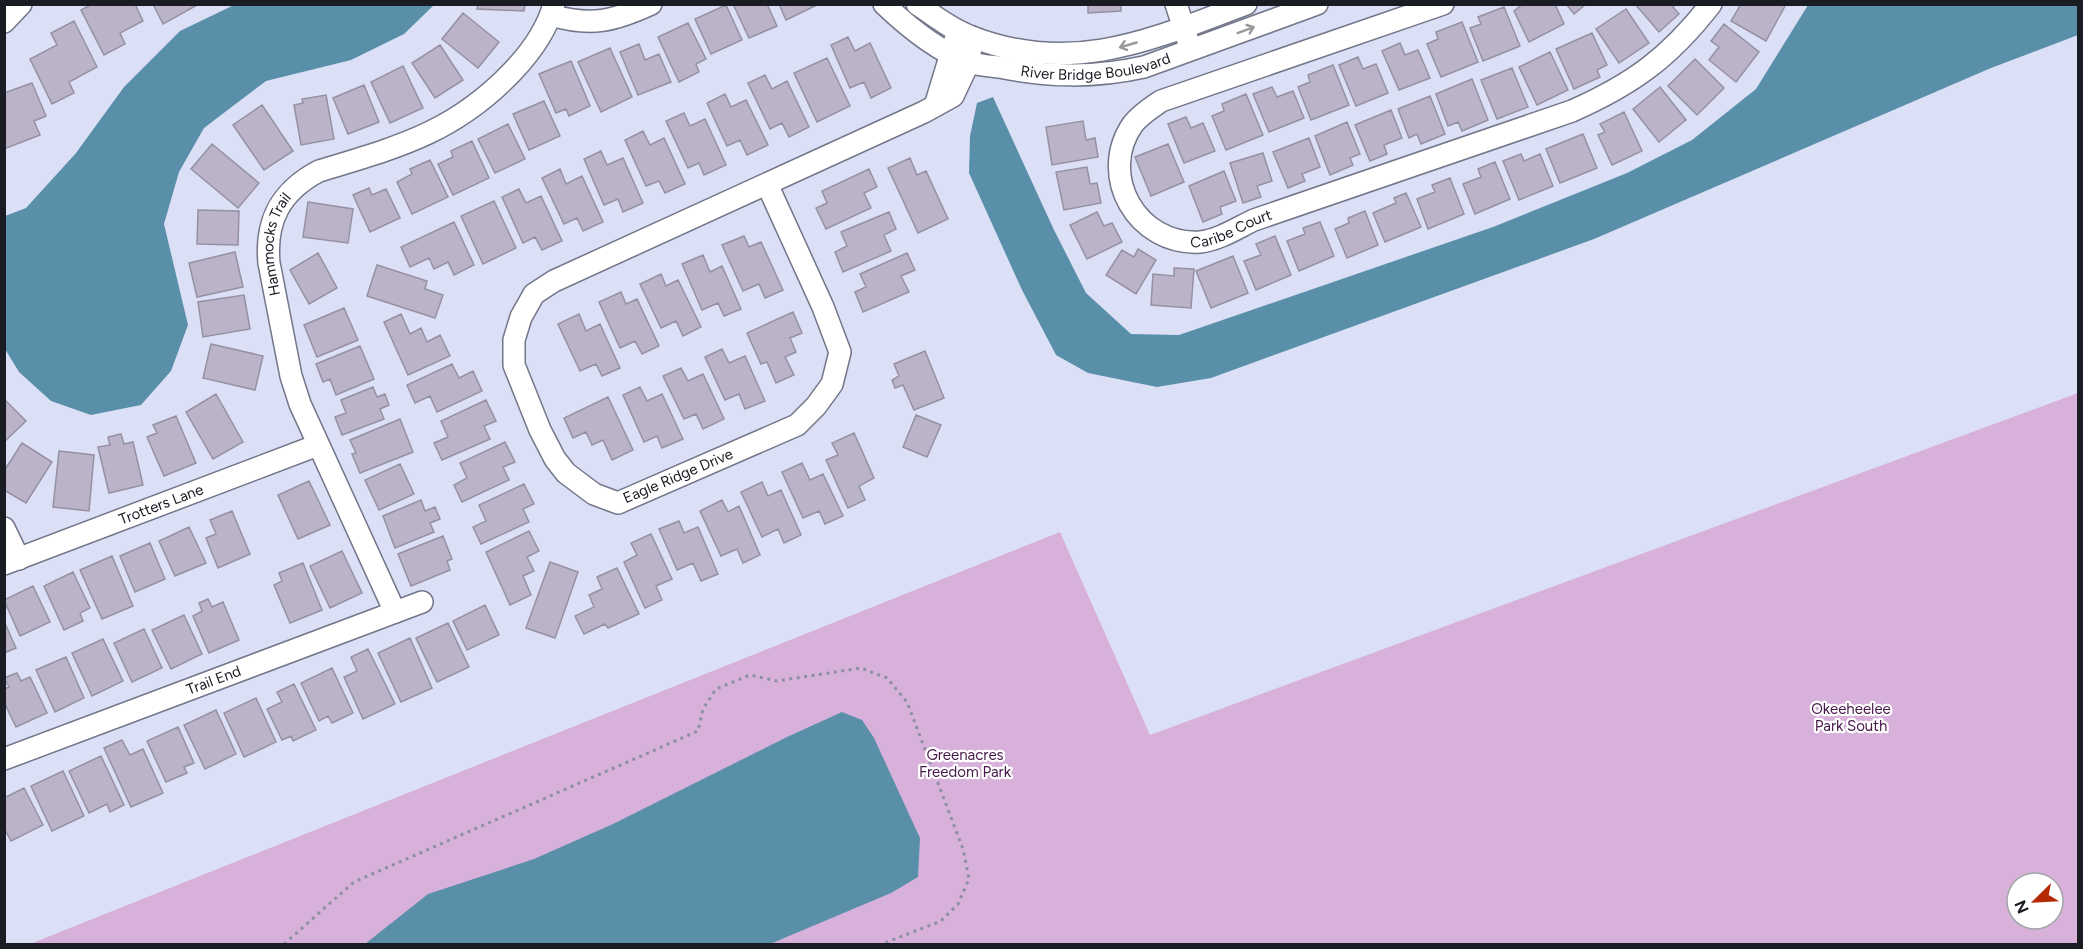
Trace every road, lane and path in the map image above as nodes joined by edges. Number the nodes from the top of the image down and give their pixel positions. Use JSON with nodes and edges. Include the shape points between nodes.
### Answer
{"nodes":[{"id":1,"x":21,"y":4,"type":"edge"},
{"id":2,"x":651,"y":4,"type":"edge"},
{"id":3,"x":884,"y":4,"type":"edge"},
{"id":4,"x":917,"y":4,"type":"edge"},
{"id":5,"x":1176,"y":4,"type":"edge"},
{"id":6,"x":1246,"y":4,"type":"edge"},
{"id":7,"x":1317,"y":4,"type":"edge"},
{"id":8,"x":1443,"y":4,"type":"edge"},
{"id":9,"x":1711,"y":4,"type":"edge"},
{"id":10,"x":553,"y":10,"type":"edge"},
{"id":11,"x":4,"y":22,"type":"edge"},
{"id":12,"x":1184,"y":28,"type":"junction"},
{"id":13,"x":965,"y":33,"type":"junction"},
{"id":14,"x":1191,"y":50,"type":"junction"},
{"id":15,"x":960,"y":58,"type":"junction"},
{"id":16,"x":767,"y":184,"type":"junction"},
{"id":17,"x":318,"y":445,"type":"junction"},
{"id":18,"x":4,"y":528,"type":"edge"},
{"id":19,"x":12,"y":562,"type":"edge"},
{"id":20,"x":422,"y":602,"type":"dead end"},
{"id":21,"x":395,"y":612,"type":"junction"},
{"id":22,"x":4,"y":759,"type":"edge"},
{"id":23,"x":284,"y":945,"type":"edge"},
{"id":24,"x":882,"y":945,"type":"edge"}],
"edges":[{"from":1,"to":11,"type":"street"},
{"from":2,"to":10,"type":"street","via":[[607,21],[581,22]]},
{"from":3,"to":15,"type":"street","name":"River Bridge Boulevard","via":[[942,50]]},
{"from":4,"to":13,"type":"street","name":"River Bridge Boulevard"},
{"from":5,"to":12,"type":"street"},
{"from":6,"to":12,"type":"street","name":"River Bridge Boulevard"},
{"from":14,"to":7,"type":"street","name":"River Bridge Boulevard","one_way":true},
{"from":8,"to":9,"type":"street","name":"Caribe Court","via":[[1161,101],[1134,123],[1122,147],[1119,173],[1132,210],[1151,229],[1175,240],[1214,239],[1254,220],[1609,95],[1674,48]]},
{"from":10,"to":17,"type":"street","name":"Hammocks Trail","via":[[544,31],[519,64],[475,106],[418,139],[319,171],[295,186],[278,208],[269,234],[269,262],[291,375]]},
{"from":12,"to":13,"type":"street","name":"River Bridge Boulevard","one_way":true,"via":[[1083,54],[1021,51]]},
{"from":12,"to":14,"type":"street"},
{"from":13,"to":15,"type":"street","name":"Eagle Ridge Drive"},
{"from":14,"to":15,"type":"street","name":"River Bridge Boulevard","via":[[1144,67],[1078,76],[1026,73]]},
{"from":15,"to":16,"type":"street","name":"Eagle Ridge Drive","via":[[935,106]]},
{"from":16,"to":16,"type":"street","name":"Eagle Ridge Drive","via":[[824,307],[840,352],[832,384],[797,424],[618,503],[594,494],[566,473],[555,459],[536,419],[514,365],[514,340],[521,317],[534,294],[554,280]]},
{"from":17,"to":19,"type":"street","name":"Trotters Lane"},
{"from":17,"to":21,"type":"street","name":"Hammocks Trail"},
{"from":18,"to":19,"type":"street"},
{"from":20,"to":21,"type":"street","name":"Trail End"},
{"from":21,"to":22,"type":"street","name":"Trail End"},
{"from":23,"to":24,"type":"path","via":[[354,882],[698,731],[703,709],[716,689],[750,675],[777,681],[861,668],[887,678],[907,702],[963,849],[969,879],[958,904],[941,921]]}]}
